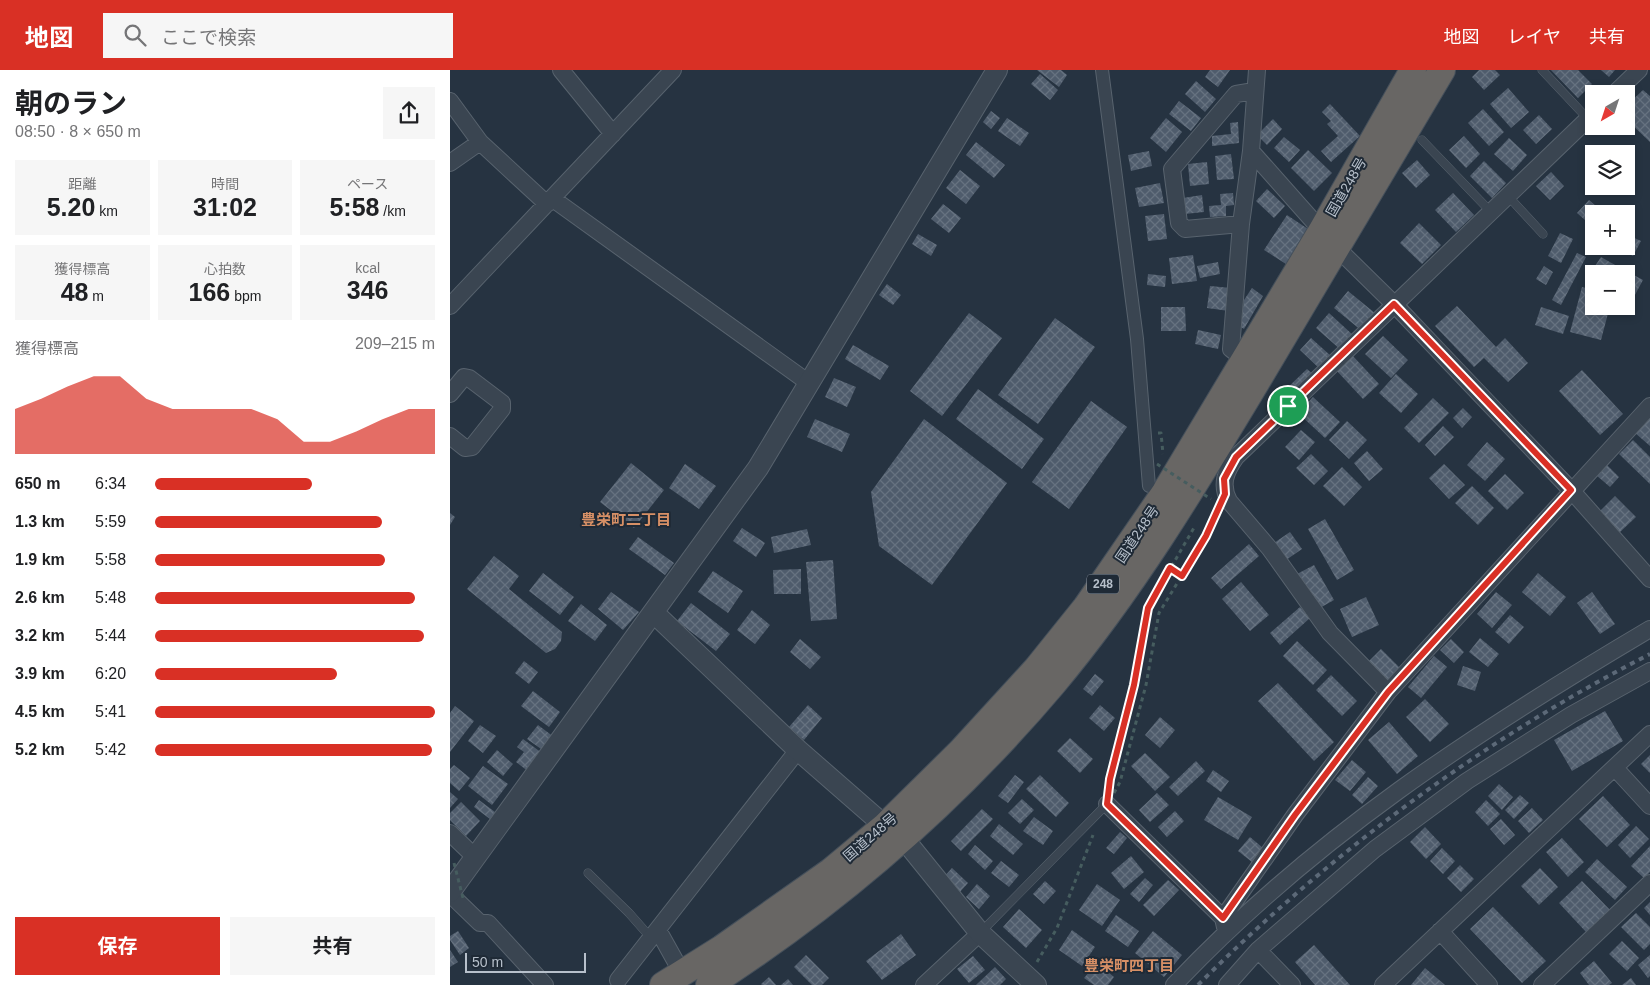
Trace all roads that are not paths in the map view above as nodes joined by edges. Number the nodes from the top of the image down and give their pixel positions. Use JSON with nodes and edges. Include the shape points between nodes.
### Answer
{"nodes":[{"id":1,"x":562,"y":70,"type":"edge"},
{"id":2,"x":996,"y":70,"type":"edge"},
{"id":3,"x":1102,"y":70,"type":"edge"},
{"id":4,"x":1257,"y":70,"type":"edge"},
{"id":5,"x":1413,"y":70,"type":"edge"},
{"id":6,"x":1442,"y":70,"type":"edge"},
{"id":7,"x":1542,"y":70,"type":"edge"},
{"id":8,"x":1639,"y":70,"type":"edge"},
{"id":9,"x":663,"y":74,"type":"edge"},
{"id":10,"x":1623,"y":85,"type":"edge"},
{"id":11,"x":1254,"y":90,"type":"junction"},
{"id":12,"x":450,"y":100,"type":"edge"},
{"id":13,"x":1585,"y":110,"type":"edge"},
{"id":14,"x":1585,"y":122,"type":"edge"},
{"id":15,"x":613,"y":134,"type":"junction"},
{"id":16,"x":1422,"y":140,"type":"dead end"},
{"id":17,"x":480,"y":142,"type":"junction"},
{"id":18,"x":1251,"y":151,"type":"junction"},
{"id":19,"x":450,"y":163,"type":"edge"},
{"id":20,"x":1508,"y":196,"type":"junction"},
{"id":21,"x":550,"y":201,"type":"junction"},
{"id":22,"x":1491,"y":212,"type":"junction"},
{"id":23,"x":1241,"y":224,"type":"junction"},
{"id":24,"x":1543,"y":234,"type":"dead end"},
{"id":25,"x":1329,"y":239,"type":"junction"},
{"id":26,"x":451,"y":304,"type":"edge"},
{"id":27,"x":1394,"y":304,"type":"junction"},
{"id":28,"x":1244,"y":359,"type":"junction"},
{"id":29,"x":809,"y":383,"type":"junction"},
{"id":30,"x":450,"y":394,"type":"edge"},
{"id":31,"x":1650,"y":406,"type":"edge"},
{"id":32,"x":450,"y":436,"type":"edge"},
{"id":33,"x":1226,"y":452,"type":"junction"},
{"id":34,"x":1149,"y":486,"type":"dead end"},
{"id":35,"x":1571,"y":490,"type":"junction"},
{"id":36,"x":1650,"y":579,"type":"edge"},
{"id":37,"x":654,"y":613,"type":"junction"},
{"id":38,"x":1650,"y":629,"type":"edge"},
{"id":39,"x":1650,"y":671,"type":"edge"},
{"id":40,"x":1388,"y":692,"type":"junction"},
{"id":41,"x":1650,"y":734,"type":"edge"},
{"id":42,"x":798,"y":750,"type":"junction"},
{"id":43,"x":1614,"y":768,"type":"junction"},
{"id":44,"x":1107,"y":804,"type":"joint"},
{"id":45,"x":1650,"y":806,"type":"edge"},
{"id":46,"x":450,"y":833,"type":"edge"},
{"id":47,"x":894,"y":833,"type":"junction"},
{"id":48,"x":475,"y":858,"type":"junction"},
{"id":49,"x":588,"y":873,"type":"dead end"},
{"id":50,"x":1650,"y":883,"type":"edge"},
{"id":51,"x":454,"y":895,"type":"edge"},
{"id":52,"x":1224,"y":925,"type":"junction"},
{"id":53,"x":1440,"y":931,"type":"junction"},
{"id":54,"x":980,"y":933,"type":"junction"},
{"id":55,"x":654,"y":934,"type":"junction"},
{"id":56,"x":1258,"y":950,"type":"junction"},
{"id":57,"x":672,"y":979,"type":"edge"},
{"id":58,"x":618,"y":980,"type":"dead end"},
{"id":59,"x":1032,"y":982,"type":"edge"},
{"id":60,"x":545,"y":985,"type":"edge"},
{"id":61,"x":709,"y":985,"type":"edge"},
{"id":62,"x":924,"y":985,"type":"edge"},
{"id":63,"x":1174,"y":985,"type":"edge"},
{"id":64,"x":1227,"y":985,"type":"edge"},
{"id":65,"x":1292,"y":985,"type":"edge"},
{"id":66,"x":1383,"y":985,"type":"edge"},
{"id":67,"x":1489,"y":985,"type":"edge"},
{"id":68,"x":1542,"y":985,"type":"edge"}],
"edges":[{"from":1,"to":15,"type":"street"},
{"from":2,"to":29,"type":"street"},
{"from":3,"to":34,"type":"street","via":[[1137,339]]},
{"from":4,"to":11,"type":"street"},
{"from":5,"to":25,"type":"highway","name":"国道248号","number":"248"},
{"from":6,"to":25,"type":"highway","name":"国道248号","number":"248"},
{"from":7,"to":13,"type":"lane"},
{"from":8,"to":10,"type":"street"},
{"from":9,"to":15,"type":"street"},
{"from":11,"to":18,"type":"street"},
{"from":11,"to":23,"type":"street","via":[[1236,94],[1172,169],[1179,223],[1185,229]]},
{"from":12,"to":17,"type":"street"},
{"from":14,"to":20,"type":"street"},
{"from":15,"to":21,"type":"street"},
{"from":16,"to":22,"type":"lane"},
{"from":17,"to":19,"type":"street"},
{"from":17,"to":21,"type":"street"},
{"from":18,"to":23,"type":"street"},
{"from":18,"to":25,"type":"street"},
{"from":20,"to":22,"type":"street"},
{"from":20,"to":24,"type":"lane"},
{"from":21,"to":26,"type":"street"},
{"from":21,"to":29,"type":"street"},
{"from":22,"to":27,"type":"street"},
{"from":23,"to":28,"type":"street","via":[[1231,349]]},
{"from":25,"to":27,"type":"street"},
{"from":25,"to":28,"type":"highway","name":"国道248号","number":"248"},
{"from":25,"to":33,"type":"highway","name":"国道248号","number":"248"},
{"from":27,"to":33,"type":"street"},
{"from":27,"to":35,"type":"street"},
{"from":28,"to":47,"type":"highway","name":"国道248号","number":"248","via":[[1164,492],[1086,608]]},
{"from":29,"to":37,"type":"street","via":[[758,468]]},
{"from":30,"to":32,"type":"street","via":[[464,377],[502,403],[502,409],[472,447],[465,448]]},
{"from":31,"to":35,"type":"street"},
{"from":33,"to":40,"type":"street","via":[[1224,479],[1218,496],[1270,549],[1330,633]]},
{"from":33,"to":47,"type":"highway","name":"国道248号","number":"248","via":[[1054,682],[1004,739]]},
{"from":35,"to":36,"type":"street"},
{"from":35,"to":40,"type":"street"},
{"from":37,"to":42,"type":"street"},
{"from":37,"to":48,"type":"street"},
{"from":38,"to":52,"type":"street","via":[[1544,692],[1434,764],[1341,832]]},
{"from":39,"to":56,"type":"street","via":[[1571,715],[1468,781],[1375,849]]},
{"from":40,"to":52,"type":"street","via":[[1295,815]]},
{"from":41,"to":43,"type":"street"},
{"from":42,"to":47,"type":"street"},
{"from":42,"to":55,"type":"street"},
{"from":43,"to":45,"type":"street"},
{"from":43,"to":53,"type":"street"},
{"from":44,"to":52,"type":"street"},
{"from":44,"to":54,"type":"lane"},
{"from":46,"to":48,"type":"street"},
{"from":47,"to":54,"type":"street"},
{"from":47,"to":57,"type":"highway","name":"国道248号","number":"248","via":[[831,871]]},
{"from":47,"to":61,"type":"highway","name":"国道248号","number":"248","via":[[771,945]]},
{"from":48,"to":51,"type":"street"},
{"from":49,"to":55,"type":"lane"},
{"from":50,"to":68,"type":"street"},
{"from":51,"to":60,"type":"street","via":[[480,923],[488,923]]},
{"from":52,"to":63,"type":"street"},
{"from":53,"to":66,"type":"street"},
{"from":53,"to":67,"type":"street"},
{"from":54,"to":59,"type":"street"},
{"from":54,"to":62,"type":"street"},
{"from":55,"to":57,"type":"street"},
{"from":55,"to":58,"type":"street"},
{"from":56,"to":64,"type":"street"},
{"from":56,"to":65,"type":"street"}]}
